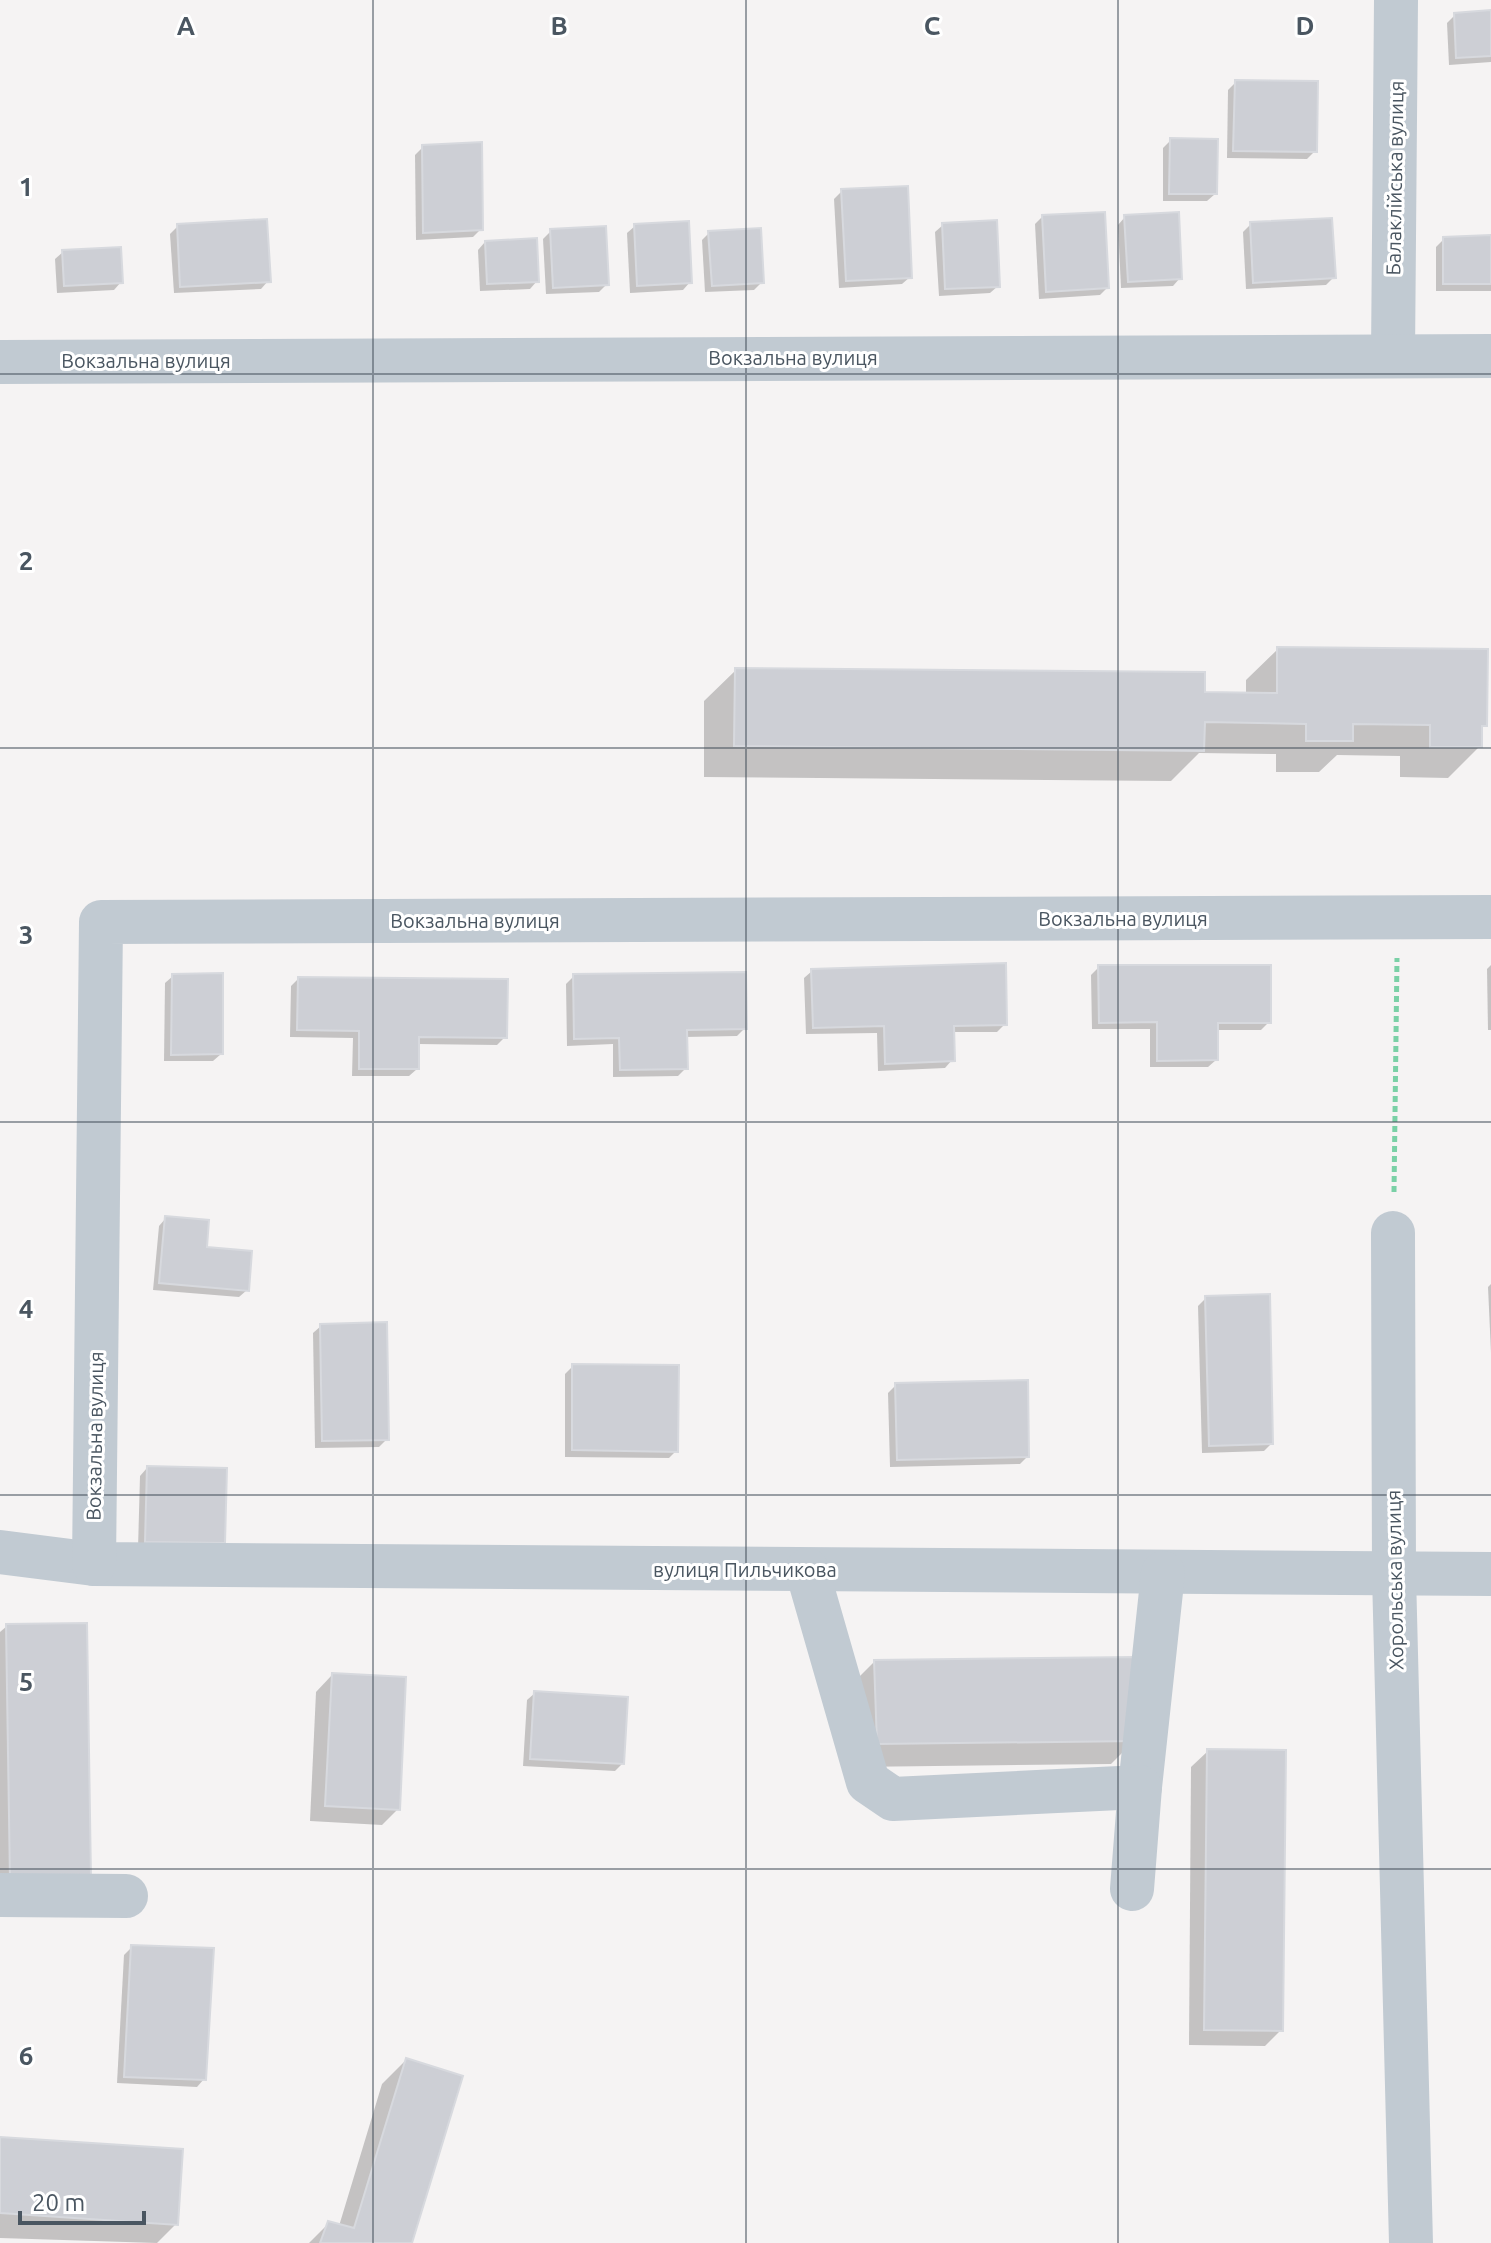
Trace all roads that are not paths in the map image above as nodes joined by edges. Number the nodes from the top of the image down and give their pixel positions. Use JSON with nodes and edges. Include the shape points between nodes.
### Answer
{"nodes":[{"id":1,"x":1396,"y":0,"type":"edge"},
{"id":2,"x":1393,"y":356,"type":"junction"},
{"id":3,"x":1491,"y":356,"type":"edge"},
{"id":4,"x":0,"y":362,"type":"edge"},
{"id":5,"x":1491,"y":917,"type":"edge"},
{"id":6,"x":1393,"y":1233,"type":"road end"},
{"id":7,"x":0,"y":1552,"type":"edge"},
{"id":8,"x":94,"y":1564,"type":"junction"},
{"id":9,"x":807,"y":1570,"type":"junction"},
{"id":10,"x":1163,"y":1573,"type":"junction"},
{"id":11,"x":1491,"y":1574,"type":"edge"},
{"id":12,"x":1394,"y":1575,"type":"junction"},
{"id":13,"x":1140,"y":1787,"type":"junction"},
{"id":14,"x":1132,"y":1889,"type":"dead end"},
{"id":15,"x":0,"y":1895,"type":"edge"},
{"id":16,"x":126,"y":1896,"type":"dead end"},
{"id":17,"x":1411,"y":2243,"type":"edge"}],
"edges":[{"from":1,"to":2,"type":"street","name":"Балаклійська вулиця"},
{"from":2,"to":3,"type":"street","name":"Вокзальна вулиця"},
{"from":2,"to":4,"type":"street","name":"Вокзальна вулиця"},
{"from":5,"to":8,"type":"street","name":"Вокзальна вулиця","via":[[101,922]]},
{"from":6,"to":12,"type":"street","name":"Хорольська вулиця"},
{"from":7,"to":8,"type":"street","name":"вулиця Пильчикова"},
{"from":8,"to":9,"type":"street","name":"вулиця Пильчикова"},
{"from":9,"to":10,"type":"street","name":"вулиця Пильчикова"},
{"from":9,"to":13,"type":"street","via":[[868,1782],[893,1799]]},
{"from":10,"to":12,"type":"street","name":"вулиця Пильчикова"},
{"from":10,"to":13,"type":"street"},
{"from":11,"to":12,"type":"street","name":"вулиця Пильчикова"},
{"from":12,"to":17,"type":"street","name":"Хорольська вулиця"},
{"from":13,"to":14,"type":"street"},
{"from":15,"to":16,"type":"street"}]}
